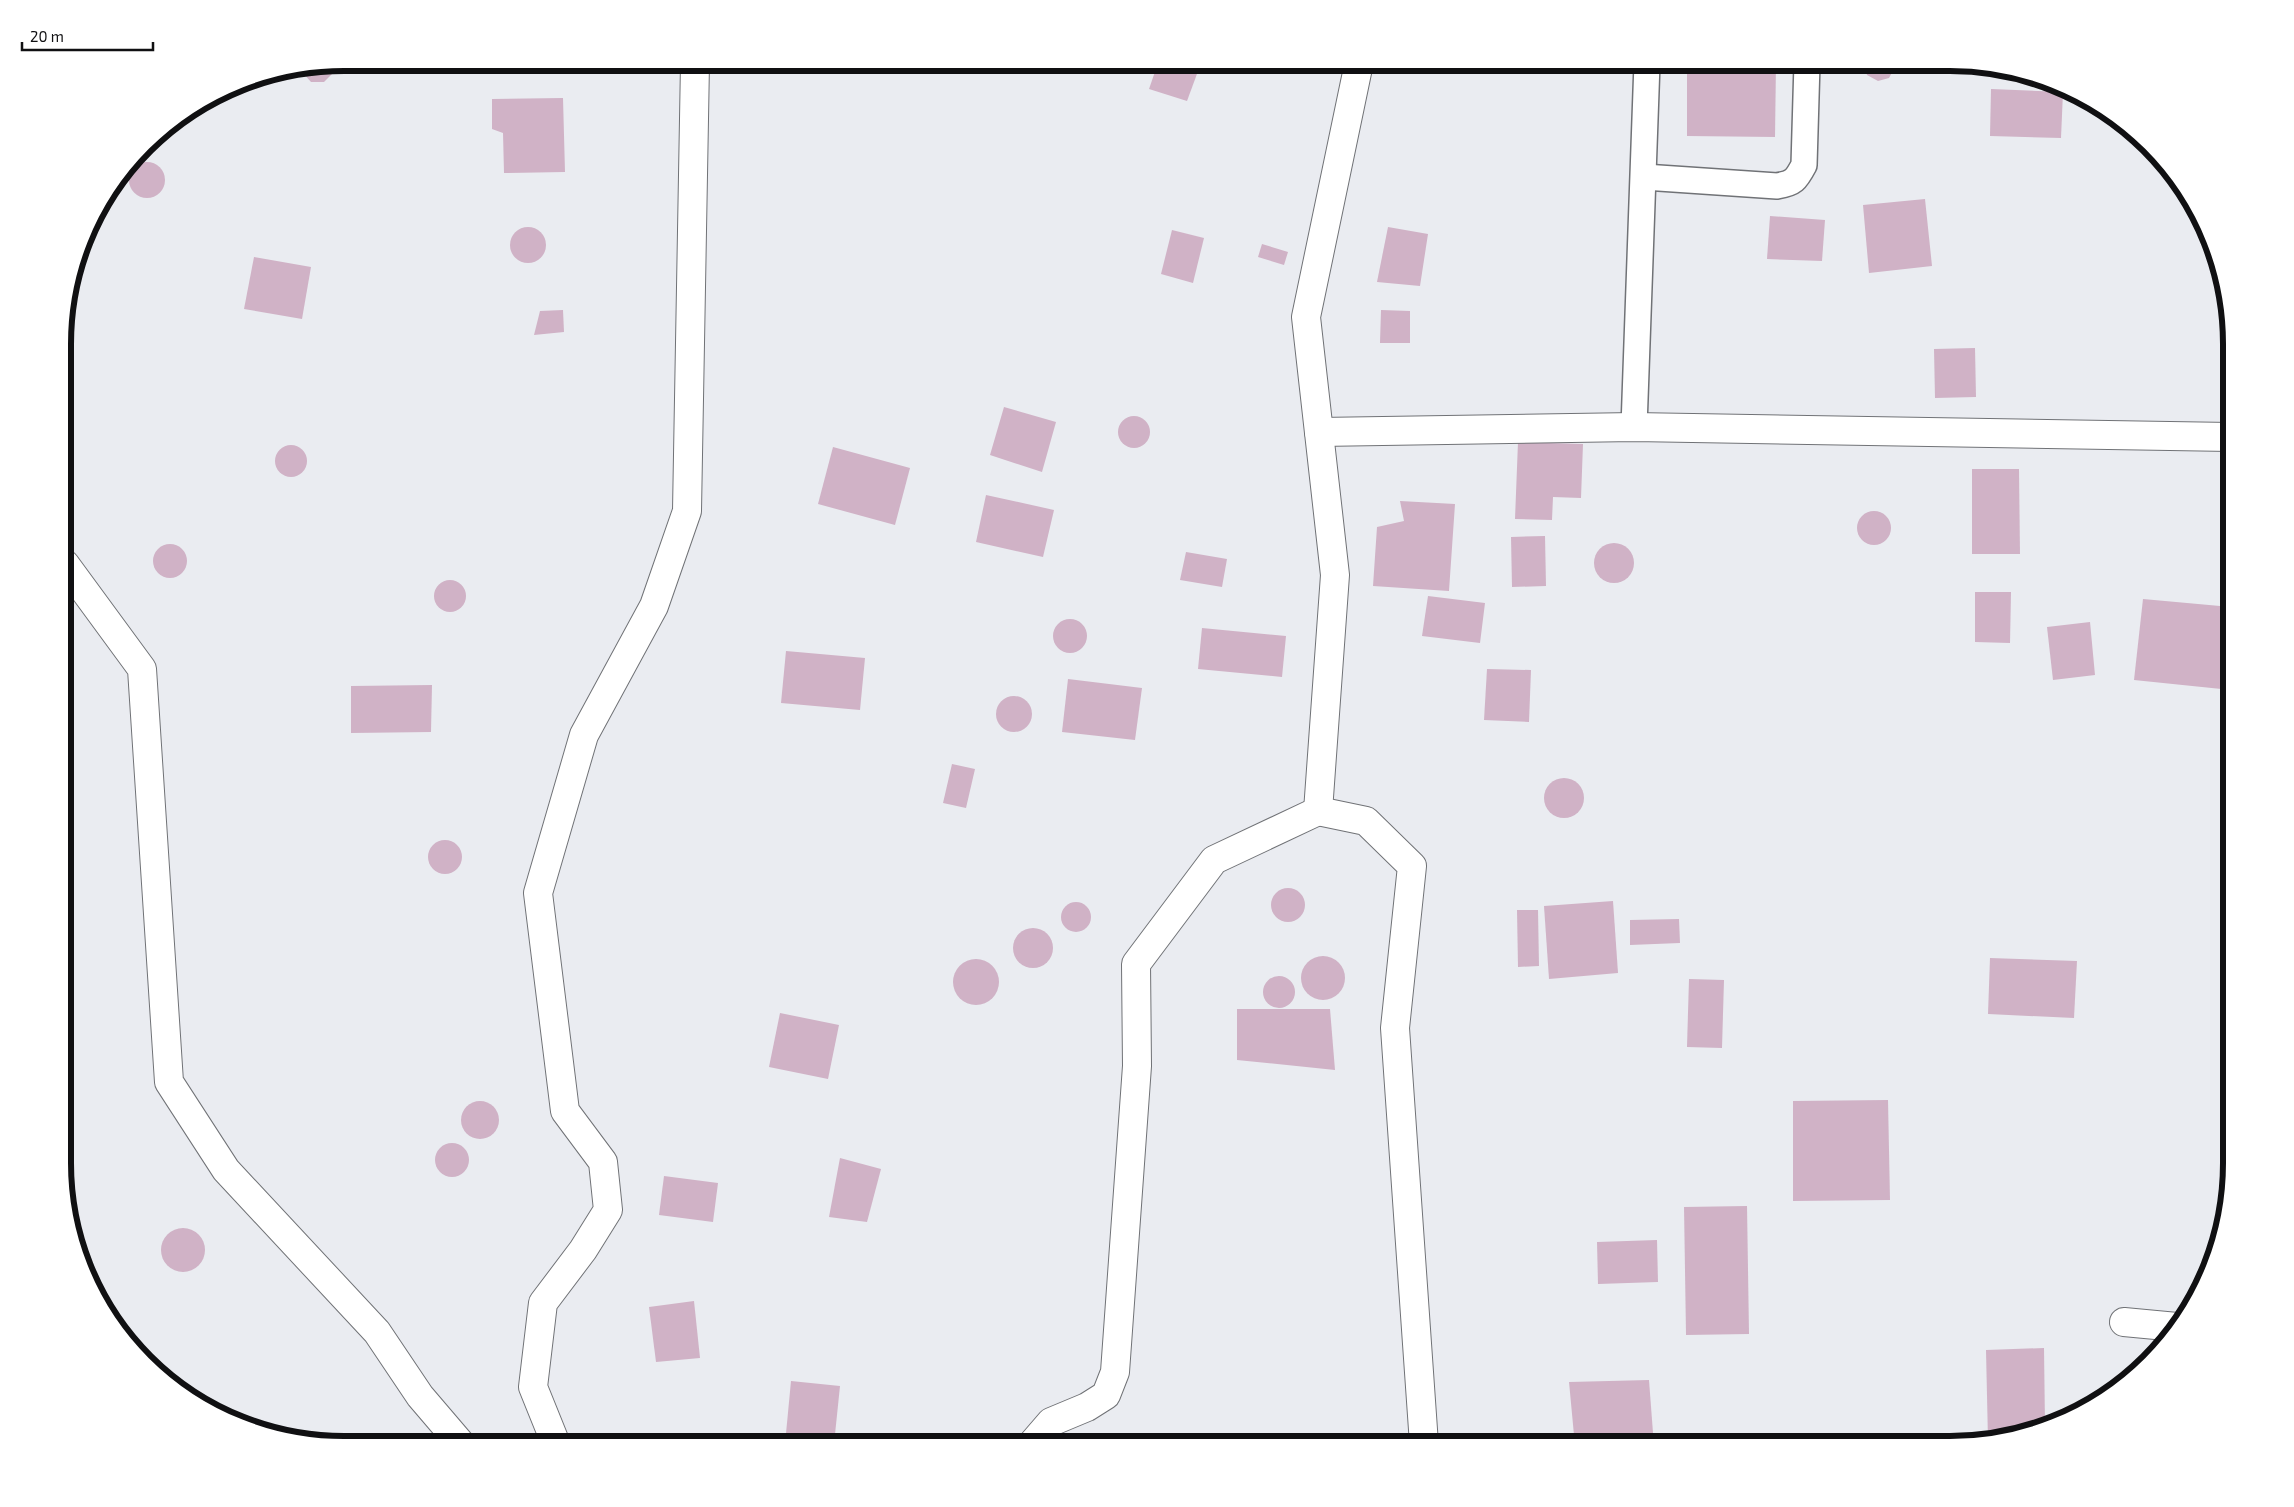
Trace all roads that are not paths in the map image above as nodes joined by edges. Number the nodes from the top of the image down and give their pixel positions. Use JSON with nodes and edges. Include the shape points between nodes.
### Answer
{"nodes":[{"id":1,"x":695,"y":71,"type":"edge"},
{"id":2,"x":1357,"y":71,"type":"edge"},
{"id":3,"x":1647,"y":71,"type":"edge"},
{"id":4,"x":1806,"y":71,"type":"edge"},
{"id":5,"x":1644,"y":178,"type":"junction"},
{"id":6,"x":1634,"y":427,"type":"junction"},
{"id":7,"x":1319,"y":432,"type":"junction"},
{"id":8,"x":2223,"y":437,"type":"edge"},
{"id":9,"x":71,"y":572,"type":"edge"},
{"id":10,"x":1318,"y":811,"type":"junction"},
{"id":11,"x":2124,"y":1322,"type":"dead end"},
{"id":12,"x":2168,"y":1326,"type":"edge"},
{"id":13,"x":454,"y":1436,"type":"edge"},
{"id":14,"x":553,"y":1436,"type":"edge"},
{"id":15,"x":1039,"y":1436,"type":"edge"},
{"id":16,"x":1423,"y":1436,"type":"edge"}],
"edges":[{"from":1,"to":14,"type":"street","via":[[687,511],[654,606],[584,735],[538,893],[565,1112],[603,1162],[608,1210],[543,1303],[533,1387]]},
{"from":2,"to":7,"type":"street","via":[[1306,317]]},
{"from":3,"to":5,"type":"lane"},
{"from":4,"to":5,"type":"lane","via":[[1804,165],[1790,183],[1777,186]]},
{"from":5,"to":6,"type":"lane"},
{"from":6,"to":7,"type":"street"},
{"from":6,"to":8,"type":"street"},
{"from":7,"to":10,"type":"street","via":[[1334,575]]},
{"from":9,"to":13,"type":"street","via":[[142,669],[169,1082],[226,1170],[377,1332],[420,1396]]},
{"from":10,"to":15,"type":"street","via":[[1214,860],[1136,964],[1137,1066],[1115,1372],[1106,1395],[1051,1422]]},
{"from":10,"to":16,"type":"street","via":[[1366,821],[1412,866],[1395,1028]]},
{"from":11,"to":12,"type":"street"}]}
